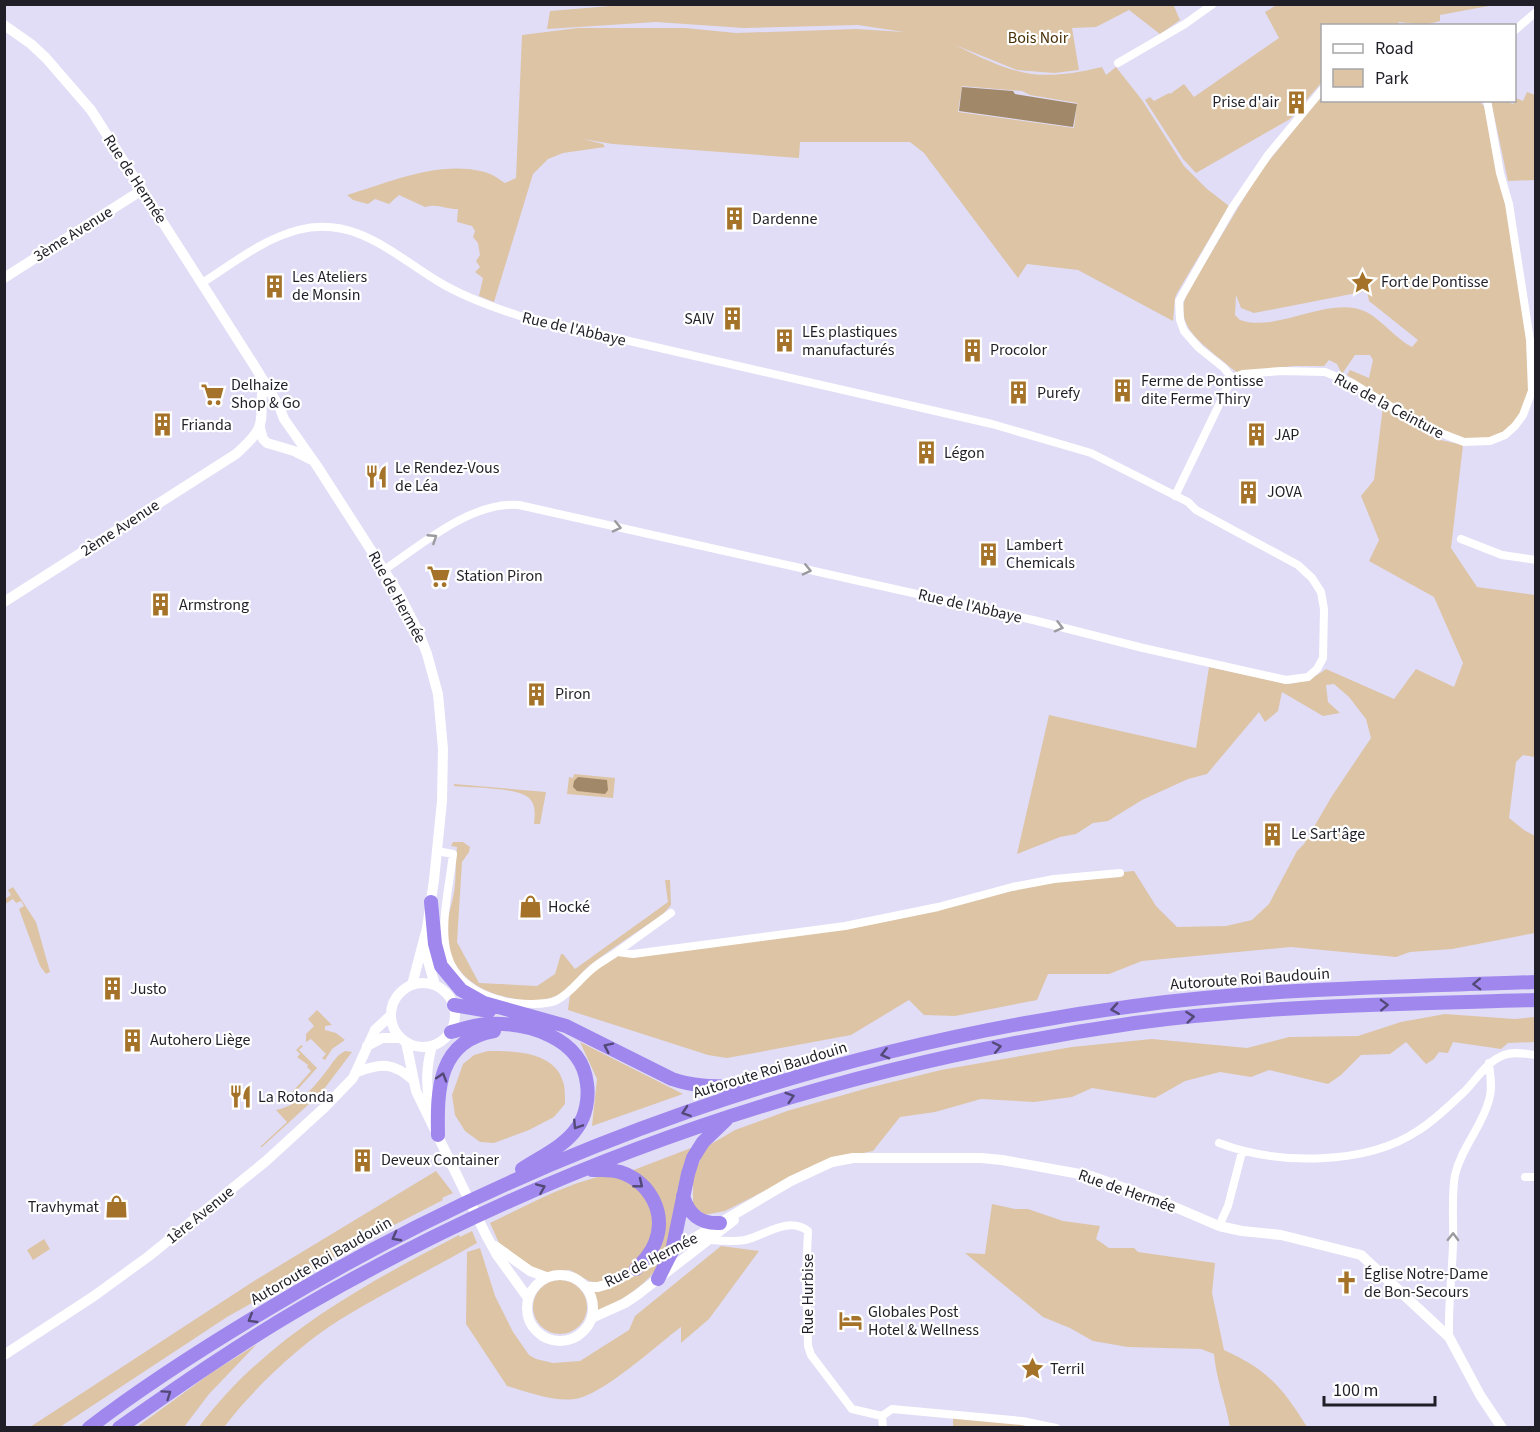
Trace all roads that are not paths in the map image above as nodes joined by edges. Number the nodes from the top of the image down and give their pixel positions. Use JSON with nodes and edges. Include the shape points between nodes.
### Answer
{"nodes":[{"id":1,"x":1213,"y":4,"type":"edge"},
{"id":2,"x":1536,"y":12,"type":"edge"},
{"id":3,"x":4,"y":25,"type":"edge"},
{"id":4,"x":1516,"y":30,"type":"edge"},
{"id":5,"x":1118,"y":63,"type":"dead end"},
{"id":6,"x":1321,"y":92,"type":"edge"},
{"id":7,"x":1487,"y":102,"type":"edge"},
{"id":8,"x":142,"y":190,"type":"junction"},
{"id":9,"x":4,"y":278,"type":"edge"},
{"id":10,"x":202,"y":283,"type":"junction"},
{"id":11,"x":1232,"y":378,"type":"junction"},
{"id":12,"x":263,"y":382,"type":"junction"},
{"id":13,"x":286,"y":423,"type":"junction"},
{"id":14,"x":261,"y":426,"type":"junction"},
{"id":15,"x":272,"y":444,"type":"junction"},
{"id":16,"x":236,"y":454,"type":"junction"},
{"id":17,"x":312,"y":460,"type":"junction"},
{"id":18,"x":1175,"y":496,"type":"junction"},
{"id":19,"x":1461,"y":539,"type":"dead end"},
{"id":20,"x":1536,"y":560,"type":"edge"},
{"id":21,"x":384,"y":570,"type":"junction"},
{"id":22,"x":4,"y":602,"type":"edge"},
{"id":23,"x":437,"y":851,"type":"junction"},
{"id":24,"x":1120,"y":873,"type":"dead end"},
{"id":25,"x":430,"y":902,"type":"junction"},
{"id":26,"x":671,"y":913,"type":"dead end"},
{"id":27,"x":427,"y":928,"type":"junction"},
{"id":28,"x":617,"y":952,"type":"junction"},
{"id":29,"x":1536,"y":982,"type":"edge"},
{"id":30,"x":412,"y":984,"type":"junction"},
{"id":31,"x":435,"y":985,"type":"junction"},
{"id":32,"x":1536,"y":1000,"type":"edge"},
{"id":33,"x":454,"y":1005,"type":"junction"},
{"id":34,"x":391,"y":1015,"type":"junction"},
{"id":35,"x":533,"y":1016,"type":"junction"},
{"id":36,"x":523,"y":1028,"type":"junction"},
{"id":37,"x":451,"y":1032,"type":"junction"},
{"id":38,"x":403,"y":1040,"type":"junction"},
{"id":39,"x":367,"y":1046,"type":"junction"},
{"id":40,"x":432,"y":1046,"type":"junction"},
{"id":41,"x":1536,"y":1056,"type":"edge"},
{"id":42,"x":1490,"y":1063,"type":"junction"},
{"id":43,"x":357,"y":1072,"type":"junction"},
{"id":44,"x":413,"y":1080,"type":"junction"},
{"id":45,"x":762,"y":1087,"type":"junction"},
{"id":46,"x":734,"y":1114,"type":"junction"},
{"id":47,"x":438,"y":1135,"type":"junction"},
{"id":48,"x":1219,"y":1143,"type":"dead end"},
{"id":49,"x":1242,"y":1152,"type":"junction"},
{"id":50,"x":584,"y":1170,"type":"junction"},
{"id":51,"x":1525,"y":1177,"type":"dead end"},
{"id":52,"x":1536,"y":1177,"type":"edge"},
{"id":53,"x":490,"y":1190,"type":"junction"},
{"id":54,"x":683,"y":1196,"type":"junction"},
{"id":55,"x":724,"y":1224,"type":"junction"},
{"id":56,"x":1219,"y":1226,"type":"junction"},
{"id":57,"x":711,"y":1240,"type":"junction"},
{"id":58,"x":739,"y":1240,"type":"junction"},
{"id":59,"x":489,"y":1241,"type":"junction"},
{"id":60,"x":672,"y":1251,"type":"junction"},
{"id":61,"x":636,"y":1269,"type":"junction"},
{"id":62,"x":546,"y":1277,"type":"junction"},
{"id":63,"x":658,"y":1279,"type":"junction"},
{"id":64,"x":587,"y":1287,"type":"junction"},
{"id":65,"x":528,"y":1298,"type":"junction"},
{"id":66,"x":1448,"y":1316,"type":"junction"},
{"id":67,"x":592,"y":1318,"type":"junction"},
{"id":68,"x":1437,"y":1325,"type":"junction"},
{"id":69,"x":1449,"y":1337,"type":"junction"},
{"id":70,"x":4,"y":1355,"type":"edge"},
{"id":71,"x":882,"y":1416,"type":"junction"},
{"id":72,"x":89,"y":1428,"type":"edge"},
{"id":73,"x":119,"y":1428,"type":"edge"},
{"id":74,"x":884,"y":1428,"type":"edge"},
{"id":75,"x":1056,"y":1428,"type":"edge"},
{"id":76,"x":1502,"y":1428,"type":"edge"}],
"edges":[{"from":1,"to":5,"type":"street"},
{"from":2,"to":4,"type":"street"},
{"from":3,"to":8,"type":"street","name":"Rue de Hermée","via":[[46,58],[78,93]]},
{"from":6,"to":11,"type":"street","via":[[1268,155],[1232,208],[1179,301],[1184,331]]},
{"from":7,"to":11,"type":"street","name":"Rue de la Ceinture","via":[[1509,204],[1530,340],[1532,391],[1515,426],[1490,441],[1464,442],[1423,426],[1352,383],[1325,372],[1281,371]]},
{"from":8,"to":9,"type":"street","name":"3ème Avenue"},
{"from":8,"to":10,"type":"street","name":"Rue de Hermée"},
{"from":10,"to":12,"type":"street","name":"Rue de Hermée"},
{"from":10,"to":18,"type":"street","name":"Rue de l'Abbaye","via":[[286,234],[311,227],[345,229],[363,234],[460,293],[520,316],[992,424],[1091,453]]},
{"from":11,"to":18,"type":"street"},
{"from":12,"to":13,"type":"street","name":"Rue de Hermée"},
{"from":12,"to":14,"type":"street"},
{"from":13,"to":14,"type":"street","via":[[279,417],[269,417]]},
{"from":13,"to":15,"type":"street","via":[[287,438]]},
{"from":13,"to":17,"type":"street","name":"Rue de Hermée"},
{"from":14,"to":15,"type":"street","via":[[263,439]]},
{"from":14,"to":16,"type":"street","name":"2ème Avenue"},
{"from":15,"to":16,"type":"street","name":"2ème Avenue"},
{"from":15,"to":17,"type":"street"},
{"from":16,"to":22,"type":"street","name":"2ème Avenue"},
{"from":17,"to":21,"type":"street","name":"Rue de Hermée"},
{"from":21,"to":18,"type":"street","name":"Rue de l'Abbaye","one_way":true,"via":[[467,516],[494,506],[519,505],[1286,680],[1308,677],[1323,658],[1324,609],[1321,592],[1312,578],[1298,565]]},
{"from":19,"to":20,"type":"street","via":[[1502,555]]},
{"from":21,"to":23,"type":"street","name":"Rue de Hermée","via":[[419,633],[438,694],[443,749]]},
{"from":23,"to":25,"type":"street","name":"Rue de Hermée"},
{"from":23,"to":28,"type":"street","via":[[453,854],[444,910],[447,960],[455,972],[485,996],[506,1002],[555,1002],[591,969]]},
{"from":24,"to":28,"type":"street","via":[[1022,885],[845,926],[633,954]]},
{"from":25,"to":27,"type":"street","name":"Rue de Hermée"},
{"from":25,"to":35,"type":"highway","via":[[435,944],[441,966],[451,981],[484,1003]]},
{"from":26,"to":28,"type":"street"},
{"from":27,"to":30,"type":"street","name":"Rue de Hermée"},
{"from":27,"to":31,"type":"street","name":"Rue de Hermée","via":[[428,961]]},
{"from":29,"to":45,"type":"highway","name":"Autoroute Roi Baudouin","one_way":true,"via":[[1318,990],[1134,1006],[942,1040]]},
{"from":30,"to":31,"type":"street"},
{"from":30,"to":34,"type":"street","name":"Rue de Hermée","via":[[396,997]]},
{"from":31,"to":33,"type":"street","name":"Rue de Hermée","via":[[447,993]]},
{"from":46,"to":32,"type":"highway","name":"Autoroute Roi Baudouin","one_way":true,"via":[[845,1081],[940,1059],[1033,1039],[1138,1023],[1299,1009]]},
{"from":33,"to":35,"type":"highway"},
{"from":33,"to":37,"type":"street"},
{"from":34,"to":38,"type":"street","name":"Rue de Hermée","via":[[395,1031]]},
{"from":34,"to":39,"type":"street","name":"1ère Avenue","via":[[375,1030]]},
{"from":45,"to":35,"type":"highway","one_way":true,"via":[[685,1083],[566,1026]]},
{"from":36,"to":37,"type":"highway","via":[[486,1024]]},
{"from":47,"to":36,"type":"highway","one_way":true,"via":[[438,1090],[452,1055],[477,1035]]},
{"from":36,"to":53,"type":"highway","one_way":true,"via":[[558,1039],[574,1051],[586,1079],[586,1107],[569,1137]]},
{"from":37,"to":40,"type":"street"},
{"from":38,"to":39,"type":"street","via":[[382,1038]]},
{"from":38,"to":40,"type":"street","via":[[414,1046]]},
{"from":38,"to":44,"type":"street","name":"Rue de Hermée"},
{"from":39,"to":43,"type":"street","name":"1ère Avenue"},
{"from":40,"to":47,"type":"street","name":"Rue de Hermée","via":[[426,1084]]},
{"from":41,"to":42,"type":"street","via":[[1511,1054]]},
{"from":42,"to":49,"type":"street","via":[[1443,1111],[1390,1146],[1364,1154],[1308,1158]]},
{"from":66,"to":42,"type":"street","one_way":true,"via":[[1455,1176],[1490,1100]]},
{"from":43,"to":44,"type":"street","via":[[386,1065]]},
{"from":43,"to":70,"type":"street","name":"1ère Avenue","via":[[300,1130],[195,1220],[94,1296]]},
{"from":44,"to":47,"type":"street","name":"Rue de Hermée"},
{"from":45,"to":53,"type":"highway","name":"Autoroute Roi Baudouin","one_way":true,"via":[[660,1121]]},
{"from":46,"to":50,"type":"highway","name":"Autoroute Roi Baudouin"},
{"from":46,"to":54,"type":"highway","via":[[697,1149]]},
{"from":47,"to":59,"type":"street","name":"Rue de Hermée"},
{"from":48,"to":49,"type":"street"},
{"from":49,"to":56,"type":"street"},
{"from":50,"to":61,"type":"highway","one_way":true,"via":[[618,1172],[638,1182],[651,1195],[659,1215],[658,1234],[651,1252]]},
{"from":73,"to":50,"type":"highway","name":"Autoroute Roi Baudouin","one_way":true,"via":[[302,1308],[455,1226]]},
{"from":51,"to":52,"type":"street"},
{"from":53,"to":72,"type":"highway","name":"Autoroute Roi Baudouin","one_way":true,"via":[[344,1264],[227,1334]]},
{"from":54,"to":55,"type":"highway","via":[[697,1218]]},
{"from":54,"to":60,"type":"highway"},
{"from":55,"to":56,"type":"street","name":"Rue de Hermée","via":[[791,1181],[832,1162],[854,1158],[981,1158],[1091,1176]]},
{"from":55,"to":57,"type":"street","name":"Rue de Hermée"},
{"from":55,"to":58,"type":"street"},
{"from":55,"to":60,"type":"street","name":"Rue de Hermée"},
{"from":56,"to":68,"type":"street","name":"Rue de Hermée","via":[[1281,1235],[1361,1255]]},
{"from":57,"to":58,"type":"street","name":"Rue Hurbise"},
{"from":57,"to":63,"type":"street","name":"Rue de Hermée"},
{"from":58,"to":71,"type":"street","name":"Rue Hurbise","via":[[782,1226],[794,1225],[808,1231],[806,1276],[811,1355],[852,1408]]},
{"from":59,"to":62,"type":"street","name":"Rue de Hermée","via":[[514,1261]]},
{"from":59,"to":65,"type":"street","name":"Rue de Hermée"},
{"from":60,"to":61,"type":"street","name":"Rue de Hermée"},
{"from":60,"to":63,"type":"highway"},
{"from":61,"to":64,"type":"street","name":"Rue de Hermée","via":[[603,1287]]},
{"from":62,"to":64,"type":"street","name":"Rue de Hermée","via":[[563,1274]]},
{"from":62,"to":65,"type":"street"},
{"from":63,"to":67,"type":"street","name":"Rue de Hermée","via":[[625,1303]]},
{"from":64,"to":67,"type":"street","name":"Rue de Hermée","via":[[593,1302]]},
{"from":65,"to":67,"type":"street","name":"Rue de Hermée","via":[[530,1323],[550,1339],[563,1341],[575,1337]]},
{"from":66,"to":68,"type":"street"},
{"from":66,"to":69,"type":"street"},
{"from":68,"to":69,"type":"street","name":"Rue de Hermée"},
{"from":69,"to":76,"type":"street","name":"Rue de Hermée","via":[[1479,1395]]},
{"from":71,"to":74,"type":"street"},
{"from":71,"to":75,"type":"street","via":[[892,1409],[1022,1421]]}]}
